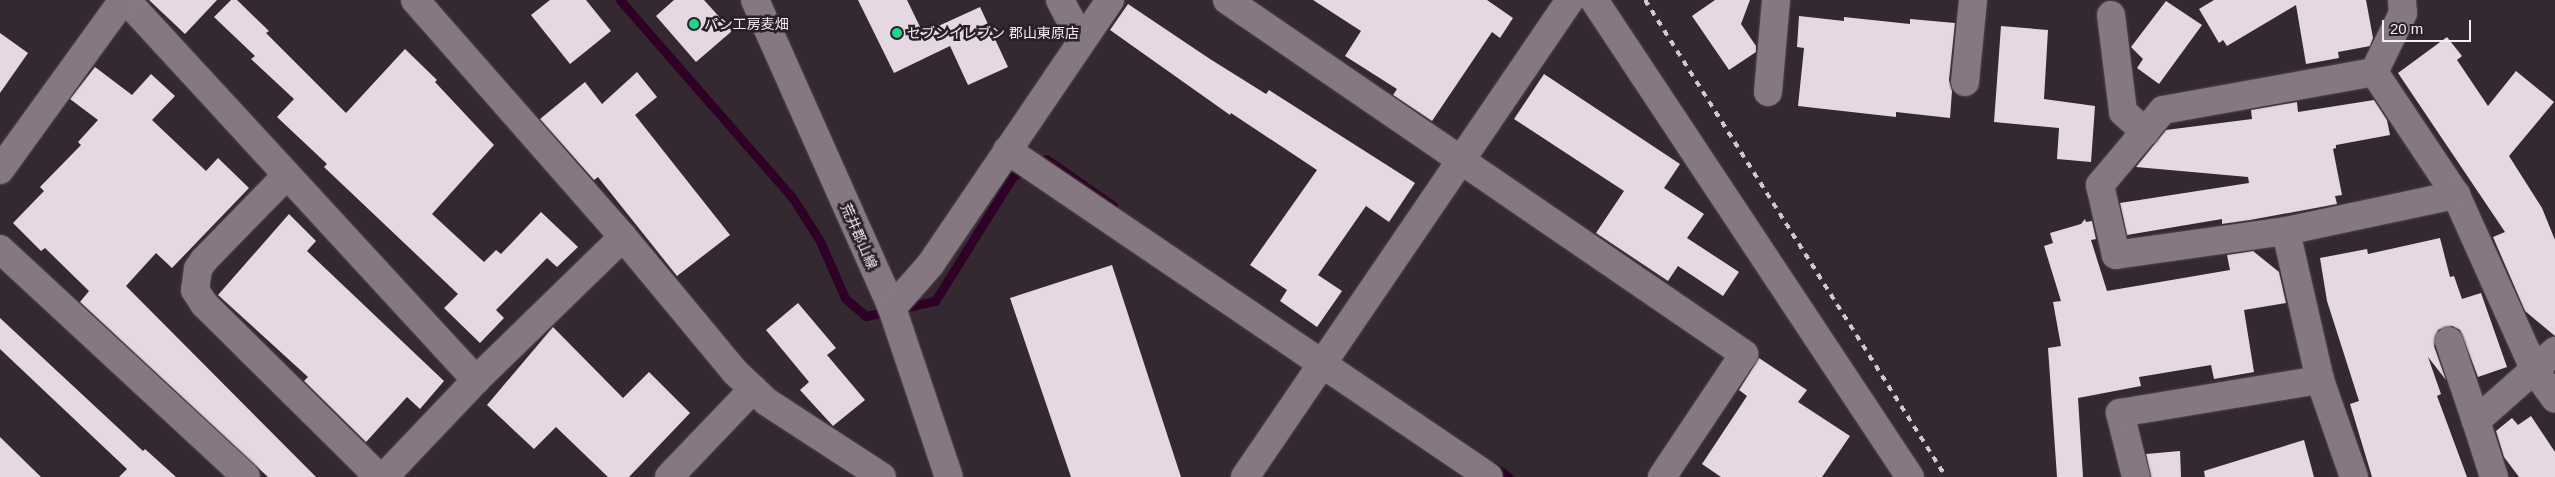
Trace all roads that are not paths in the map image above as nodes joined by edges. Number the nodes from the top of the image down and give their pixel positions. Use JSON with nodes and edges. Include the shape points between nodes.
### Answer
{"nodes":[{"id":1,"x":124,"y":0,"type":"edge"},
{"id":2,"x":415,"y":0,"type":"edge"},
{"id":3,"x":755,"y":0,"type":"edge"},
{"id":4,"x":1060,"y":0,"type":"edge"},
{"id":5,"x":1110,"y":0,"type":"edge"},
{"id":6,"x":1227,"y":0,"type":"edge"},
{"id":7,"x":1570,"y":0,"type":"edge"},
{"id":8,"x":1594,"y":0,"type":"edge"},
{"id":9,"x":1776,"y":0,"type":"edge"},
{"id":10,"x":1973,"y":0,"type":"edge"},
{"id":11,"x":2402,"y":0,"type":"edge"},
{"id":12,"x":2111,"y":15,"type":"dead end"},
{"id":13,"x":1081,"y":40,"type":"junction"},
{"id":14,"x":2374,"y":72,"type":"junction"},
{"id":15,"x":1965,"y":82,"type":"dead end"},
{"id":16,"x":1768,"y":92,"type":"dead end"},
{"id":17,"x":2145,"y":132,"type":"junction"},
{"id":18,"x":1007,"y":150,"type":"junction"},
{"id":19,"x":1460,"y":159,"type":"junction"},
{"id":20,"x":0,"y":170,"type":"edge"},
{"id":21,"x":287,"y":175,"type":"junction"},
{"id":22,"x":2456,"y":195,"type":"junction"},
{"id":23,"x":2286,"y":231,"type":"junction"},
{"id":24,"x":623,"y":237,"type":"junction"},
{"id":25,"x":0,"y":249,"type":"edge"},
{"id":26,"x":892,"y":308,"type":"junction"},
{"id":27,"x":2450,"y":341,"type":"dead end"},
{"id":28,"x":2555,"y":351,"type":"edge"},
{"id":29,"x":1320,"y":363,"type":"junction"},
{"id":30,"x":2535,"y":371,"type":"junction"},
{"id":31,"x":476,"y":380,"type":"junction"},
{"id":32,"x":2320,"y":380,"type":"junction"},
{"id":33,"x":753,"y":389,"type":"junction"},
{"id":34,"x":2555,"y":399,"type":"edge"},
{"id":35,"x":2476,"y":421,"type":"junction"},
{"id":36,"x":246,"y":477,"type":"edge"},
{"id":37,"x":379,"y":477,"type":"edge"},
{"id":38,"x":384,"y":477,"type":"edge"},
{"id":39,"x":669,"y":477,"type":"edge"},
{"id":40,"x":882,"y":477,"type":"edge"},
{"id":41,"x":949,"y":477,"type":"edge"},
{"id":42,"x":1245,"y":477,"type":"edge"},
{"id":43,"x":1489,"y":477,"type":"edge"},
{"id":44,"x":1662,"y":477,"type":"edge"},
{"id":45,"x":1910,"y":477,"type":"edge"},
{"id":46,"x":2136,"y":477,"type":"edge"},
{"id":47,"x":2354,"y":477,"type":"edge"},
{"id":48,"x":2494,"y":477,"type":"edge"}],
"edges":[{"from":1,"to":20,"type":"street"},
{"from":1,"to":21,"type":"street"},
{"from":2,"to":24,"type":"street"},
{"from":3,"to":26,"type":"street","name":"荒井郡山線"},
{"from":4,"to":13,"type":"street"},
{"from":5,"to":13,"type":"street"},
{"from":6,"to":19,"type":"street"},
{"from":7,"to":19,"type":"street"},
{"from":8,"to":45,"type":"street"},
{"from":9,"to":16,"type":"street"},
{"from":10,"to":15,"type":"street"},
{"from":11,"to":14,"type":"street","via":[[2403,13]]},
{"from":12,"to":17,"type":"street","via":[[2123,112]]},
{"from":13,"to":18,"type":"street"},
{"from":14,"to":17,"type":"street","via":[[2163,110]]},
{"from":14,"to":22,"type":"street"},
{"from":17,"to":23,"type":"street","via":[[2100,185],[2116,255]]},
{"from":18,"to":26,"type":"street","via":[[930,265]]},
{"from":18,"to":29,"type":"street"},
{"from":19,"to":29,"type":"street"},
{"from":19,"to":44,"type":"street","via":[[1744,354]]},
{"from":21,"to":31,"type":"street"},
{"from":21,"to":37,"type":"street","via":[[198,269],[195,290],[204,304]]},
{"from":22,"to":23,"type":"street"},
{"from":22,"to":30,"type":"street"},
{"from":23,"to":32,"type":"street"},
{"from":24,"to":31,"type":"street"},
{"from":24,"to":33,"type":"street"},
{"from":25,"to":36,"type":"street"},
{"from":26,"to":41,"type":"street","name":"荒井郡山線"},
{"from":27,"to":35,"type":"street"},
{"from":28,"to":30,"type":"street"},
{"from":29,"to":42,"type":"street"},
{"from":29,"to":43,"type":"street"},
{"from":30,"to":34,"type":"street"},
{"from":30,"to":35,"type":"street"},
{"from":31,"to":38,"type":"street"},
{"from":32,"to":46,"type":"street","via":[[2120,413]]},
{"from":32,"to":47,"type":"street"},
{"from":33,"to":39,"type":"street"},
{"from":33,"to":40,"type":"street","via":[[829,444]]},
{"from":35,"to":48,"type":"street"}]}
